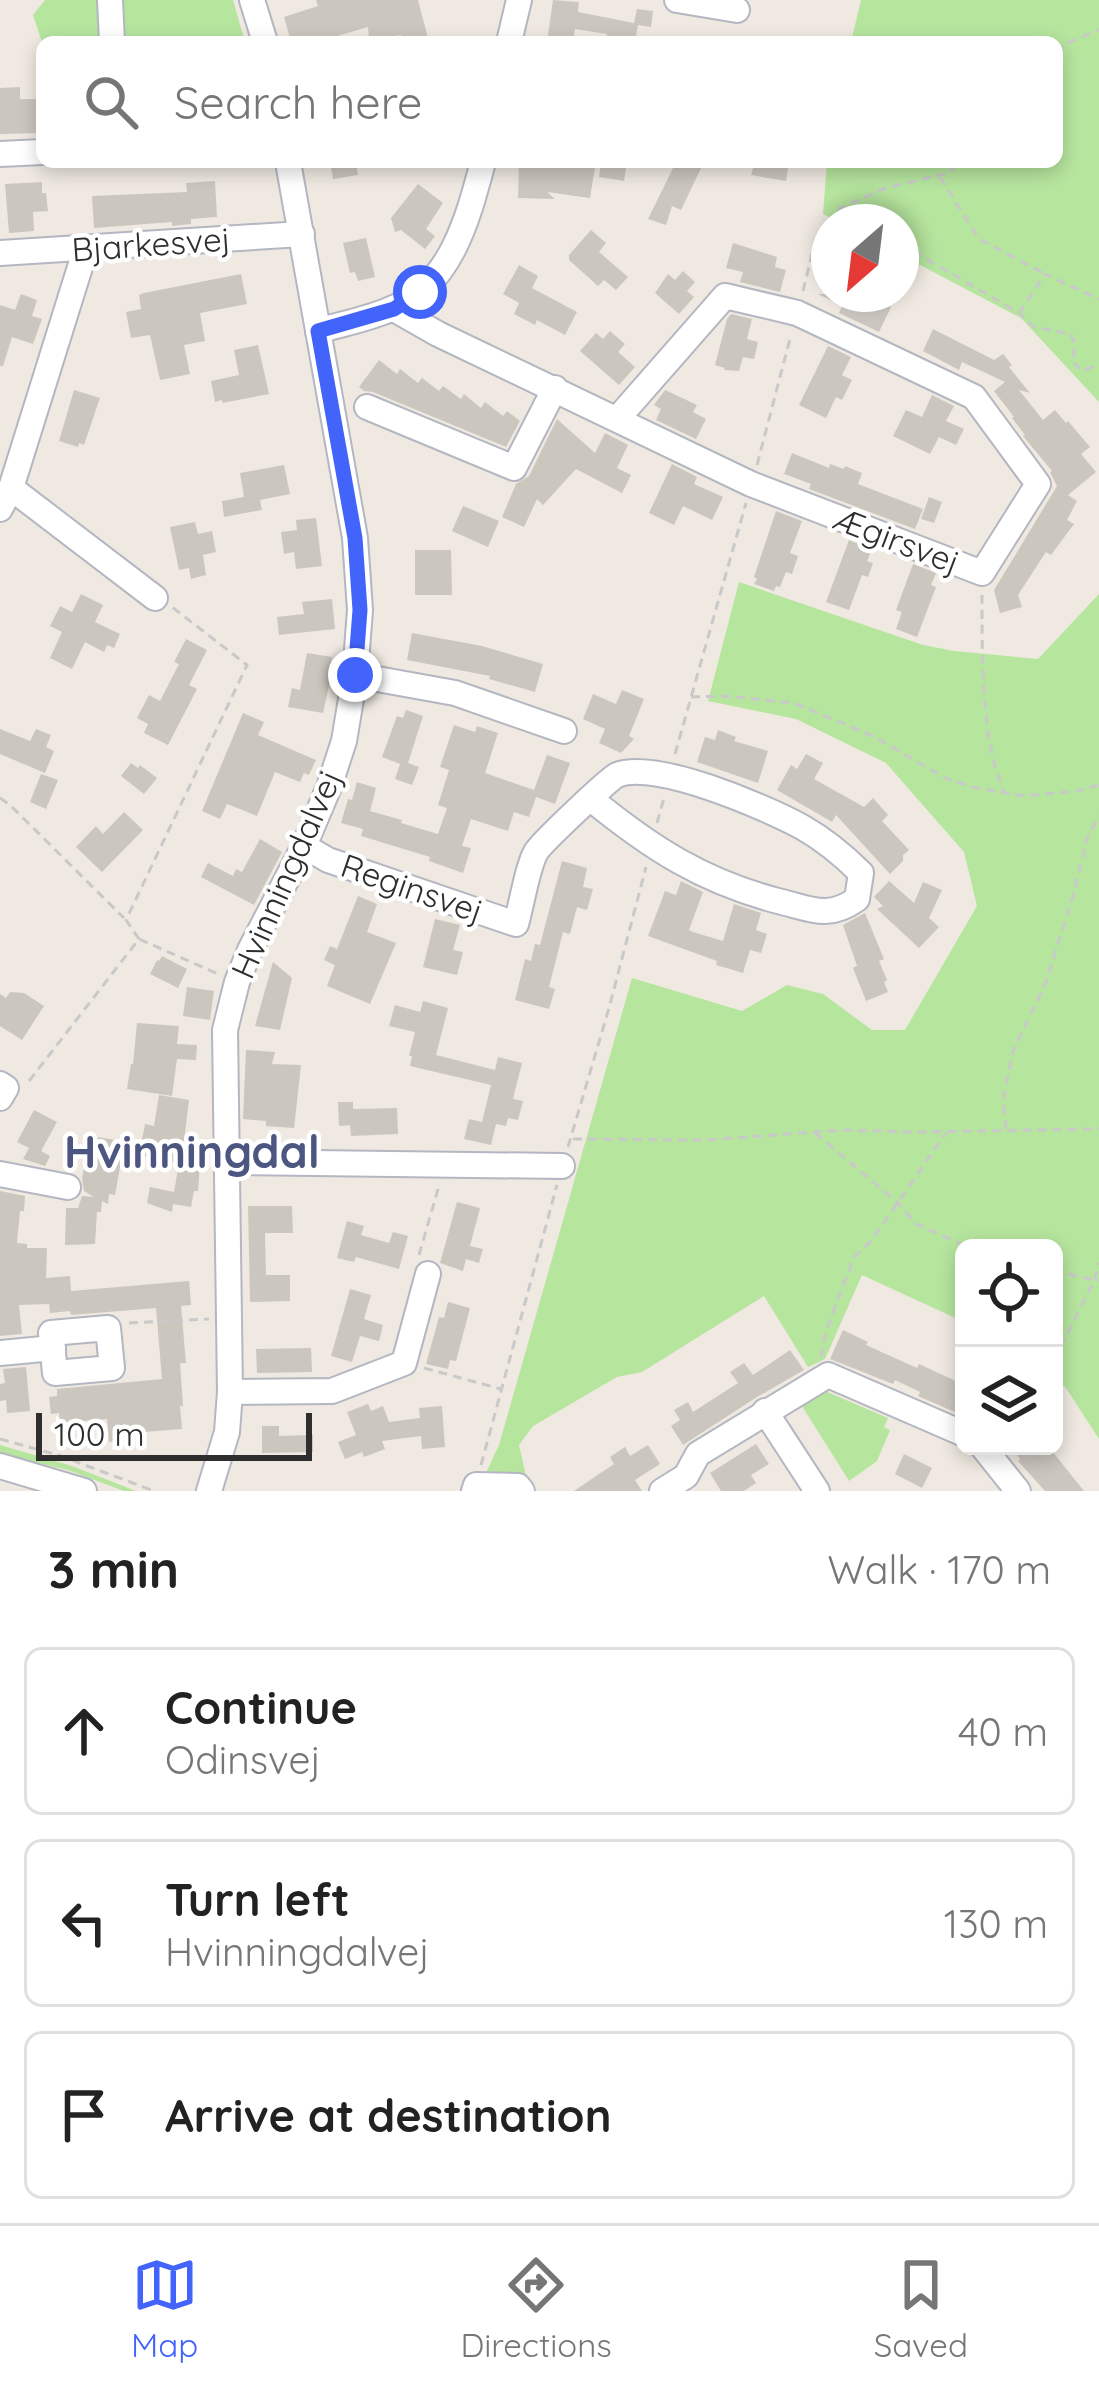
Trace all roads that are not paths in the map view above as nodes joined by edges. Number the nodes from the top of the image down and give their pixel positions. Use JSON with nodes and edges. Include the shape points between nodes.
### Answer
{"nodes":[{"id":1,"x":110,"y":0,"type":"edge"},
{"id":2,"x":253,"y":0,"type":"edge"},
{"id":3,"x":519,"y":0,"type":"edge"},
{"id":4,"x":677,"y":0,"type":"edge"},
{"id":5,"x":737,"y":10,"type":"dead end"},
{"id":6,"x":112,"y":36,"type":"edge"},
{"id":7,"x":263,"y":36,"type":"edge"},
{"id":8,"x":510,"y":36,"type":"edge"},
{"id":9,"x":36,"y":152,"type":"edge"},
{"id":10,"x":0,"y":154,"type":"edge"},
{"id":11,"x":289,"y":168,"type":"edge"},
{"id":12,"x":481,"y":168,"type":"edge"},
{"id":13,"x":302,"y":234,"type":"junction"},
{"id":14,"x":86,"y":248,"type":"junction"},
{"id":15,"x":0,"y":253,"type":"edge"},
{"id":16,"x":394,"y":309,"type":"junction"},
{"id":17,"x":318,"y":331,"type":"junction"},
{"id":18,"x":555,"y":388,"type":"junction"},
{"id":19,"x":367,"y":407,"type":"dead end"},
{"id":20,"x":617,"y":418,"type":"junction"},
{"id":21,"x":5,"y":498,"type":"edge"},
{"id":22,"x":154,"y":598,"type":"road end"},
{"id":23,"x":355,"y":675,"type":"junction"},
{"id":24,"x":564,"y":731,"type":"dead end"},
{"id":25,"x":591,"y":799,"type":"junction"},
{"id":26,"x":304,"y":846,"type":"junction"},
{"id":27,"x":226,"y":1162,"type":"junction"},
{"id":28,"x":562,"y":1166,"type":"road end"},
{"id":29,"x":0,"y":1174,"type":"edge"},
{"id":30,"x":68,"y":1187,"type":"dead end"},
{"id":31,"x":428,"y":1274,"type":"road end"},
{"id":32,"x":53,"y":1348,"type":"junction"},
{"id":33,"x":0,"y":1353,"type":"edge"},
{"id":34,"x":230,"y":1392,"type":"junction"},
{"id":35,"x":765,"y":1411,"type":"junction"},
{"id":36,"x":955,"y":1431,"type":"edge"},
{"id":37,"x":989,"y":1455,"type":"edge"},
{"id":38,"x":0,"y":1466,"type":"edge"},
{"id":39,"x":475,"y":1488,"type":"edge"},
{"id":40,"x":84,"y":1491,"type":"edge"},
{"id":41,"x":209,"y":1491,"type":"edge"},
{"id":42,"x":521,"y":1491,"type":"edge"},
{"id":43,"x":662,"y":1491,"type":"edge"},
{"id":44,"x":817,"y":1491,"type":"edge"},
{"id":45,"x":1018,"y":1491,"type":"edge"}],
"edges":[{"from":1,"to":6,"type":"street"},
{"from":2,"to":7,"type":"street"},
{"from":3,"to":8,"type":"street"},
{"from":4,"to":5,"type":"street"},
{"from":9,"to":10,"type":"street"},
{"from":11,"to":13,"type":"street","name":"Hvinningdalvej"},
{"from":12,"to":16,"type":"street","via":[[440,272]]},
{"from":13,"to":14,"type":"street","name":"Bjarkesvej"},
{"from":13,"to":17,"type":"street","name":"Hvinningdalvej"},
{"from":14,"to":15,"type":"street","name":"Bjarkesvej"},
{"from":14,"to":21,"type":"street"},
{"from":16,"to":17,"type":"street"},
{"from":16,"to":18,"type":"street","name":"Ægirsvej"},
{"from":17,"to":23,"type":"street","name":"Hvinningdalvej","via":[[355,538]]},
{"from":18,"to":19,"type":"street","via":[[514,468]]},
{"from":18,"to":20,"type":"street","name":"Ægirsvej"},
{"from":20,"to":20,"type":"street","name":"Ægirsvej","via":[[752,484],[982,573],[1038,484],[974,397],[797,313],[725,296]]},
{"from":21,"to":22,"type":"street"},
{"from":23,"to":24,"type":"street","via":[[455,693]]},
{"from":23,"to":26,"type":"street","name":"Hvinningdalvej","via":[[339,756]]},
{"from":25,"to":25,"type":"street","name":"Reginsvej","via":[[616,776],[641,771],[758,806],[840,852],[861,873],[857,899],[839,911],[813,910],[742,892],[652,847]]},
{"from":25,"to":26,"type":"street","name":"Reginsvej","via":[[536,852],[516,924]]},
{"from":26,"to":27,"type":"street","name":"Hvinningdalvej","via":[[236,982],[225,1030]]},
{"from":27,"to":28,"type":"street"},
{"from":27,"to":34,"type":"street","name":"Hvinningdalvej"},
{"from":29,"to":30,"type":"street"},
{"from":31,"to":34,"type":"street","via":[[404,1363],[332,1391]]},
{"from":32,"to":32,"type":"street","via":[[55,1373],[112,1368],[108,1328],[51,1334]]},
{"from":32,"to":33,"type":"street"},
{"from":34,"to":41,"type":"street","name":"Hvinningdalvej"},
{"from":35,"to":36,"type":"street","via":[[828,1375]]},
{"from":35,"to":43,"type":"street","via":[[698,1454],[686,1476]]},
{"from":35,"to":44,"type":"street"},
{"from":37,"to":45,"type":"street"},
{"from":38,"to":40,"type":"street"},
{"from":39,"to":42,"type":"street"}]}
